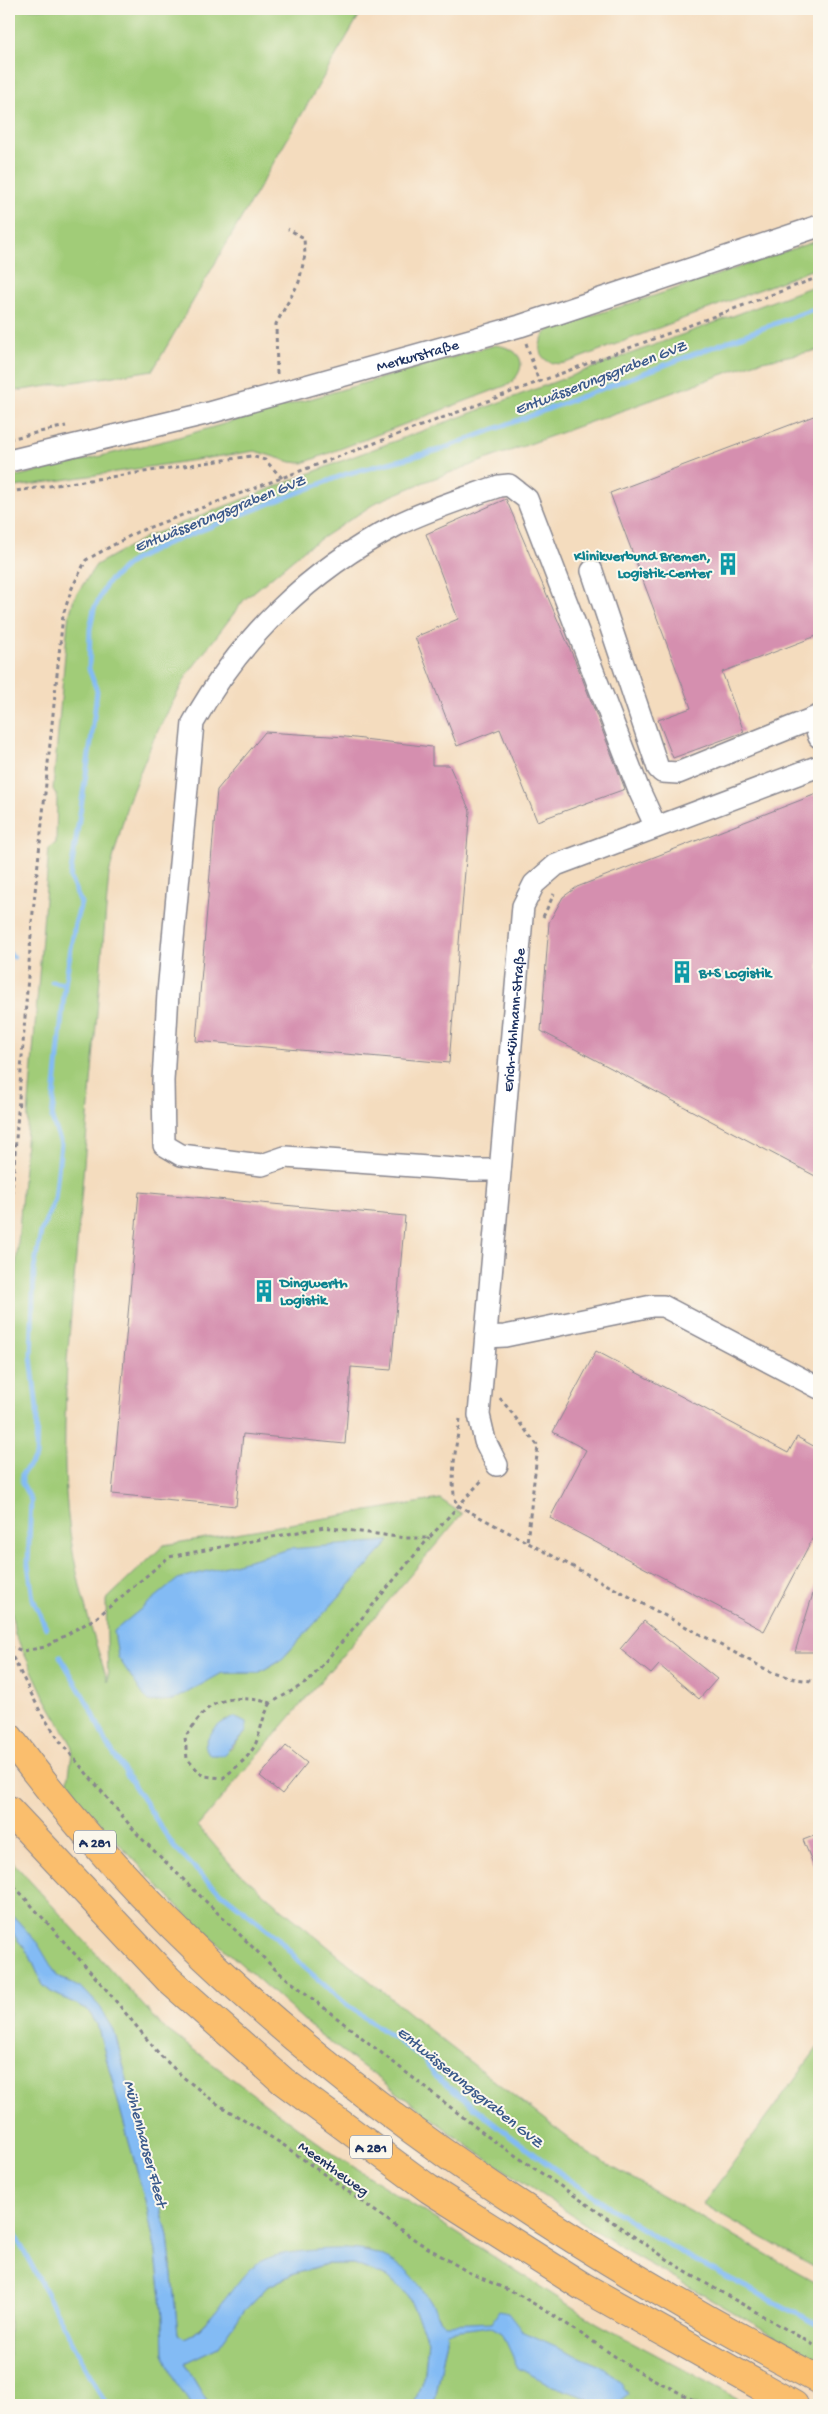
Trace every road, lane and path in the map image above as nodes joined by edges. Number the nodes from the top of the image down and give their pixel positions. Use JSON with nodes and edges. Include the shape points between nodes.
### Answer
{"nodes":[{"id":1,"x":819,"y":226,"type":"edge"},
{"id":2,"x":288,"y":230,"type":"dead end"},
{"id":3,"x":520,"y":326,"type":"junction"},
{"id":4,"x":539,"y":382,"type":"dead end"},
{"id":5,"x":279,"y":392,"type":"junction"},
{"id":6,"x":9,"y":461,"type":"edge"},
{"id":7,"x":282,"y":478,"type":"dead end"},
{"id":8,"x":9,"y":492,"type":"edge"},
{"id":9,"x":592,"y":572,"type":"dead end"},
{"id":10,"x":817,"y":724,"type":"edge"},
{"id":11,"x":819,"y":766,"type":"edge"},
{"id":12,"x":656,"y":827,"type":"junction"},
{"id":13,"x":557,"y":891,"type":"dead end"},
{"id":14,"x":541,"y":924,"type":"dead end"},
{"id":15,"x":500,"y":1170,"type":"junction"},
{"id":16,"x":486,"y":1337,"type":"junction"},
{"id":17,"x":819,"y":1388,"type":"edge"},
{"id":18,"x":501,"y":1390,"type":"dead end"},
{"id":19,"x":460,"y":1415,"type":"dead end"},
{"id":20,"x":497,"y":1465,"type":"joint"},
{"id":21,"x":457,"y":1505,"type":"junction"},
{"id":22,"x":429,"y":1538,"type":"junction"},
{"id":23,"x":527,"y":1542,"type":"junction"},
{"id":24,"x":9,"y":1646,"type":"edge"},
{"id":25,"x":9,"y":1650,"type":"edge"},
{"id":26,"x":819,"y":1682,"type":"edge"},
{"id":27,"x":271,"y":1704,"type":"junction"},
{"id":28,"x":9,"y":1737,"type":"edge"},
{"id":29,"x":9,"y":1810,"type":"edge"},
{"id":30,"x":9,"y":1880,"type":"edge"},
{"id":31,"x":819,"y":2348,"type":"edge"},
{"id":32,"x":819,"y":2380,"type":"edge"},
{"id":33,"x":703,"y":2405,"type":"edge"},
{"id":34,"x":794,"y":2405,"type":"edge"}],
"edges":[{"from":1,"to":3,"type":"street","name":"Merkurstraße"},
{"from":2,"to":5,"type":"path","via":[[304,238],[305,255],[300,282],[276,324]]},
{"from":3,"to":4,"type":"path"},
{"from":3,"to":5,"type":"street","name":"Merkurstraße"},
{"from":5,"to":6,"type":"street","name":"Merkurstraße","via":[[210,413]]},
{"from":7,"to":8,"type":"path","via":[[265,460],[251,456]]},
{"from":9,"to":10,"type":"street","via":[[662,772],[678,773]]},
{"from":11,"to":12,"type":"street","name":"Erich-Kühlmann-Straße"},
{"from":12,"to":15,"type":"street","name":"Erich-Kühlmann-Straße","via":[[556,865],[534,884],[523,906]]},
{"from":12,"to":15,"type":"street","via":[[527,499],[509,485],[398,525],[313,579],[267,619],[207,698],[193,723],[163,1081],[164,1145],[181,1155],[262,1165],[285,1157]]},
{"from":13,"to":14,"type":"path","via":[[544,910]]},
{"from":15,"to":16,"type":"street","name":"Erich-Kühlmann-Straße"},
{"from":16,"to":17,"type":"street","via":[[662,1306]]},
{"from":16,"to":20,"type":"street","name":"Erich-Kühlmann-Straße","via":[[479,1415],[485,1441]]},
{"from":18,"to":23,"type":"path","via":[[500,1398],[538,1446]]},
{"from":19,"to":21,"type":"path","via":[[454,1484]]},
{"from":20,"to":21,"type":"path"},
{"from":21,"to":22,"type":"path"},
{"from":21,"to":23,"type":"path"},
{"from":22,"to":24,"type":"path","via":[[324,1527],[169,1556],[96,1618],[45,1647],[23,1651]]},
{"from":22,"to":27,"type":"path","via":[[309,1680]]},
{"from":23,"to":26,"type":"path","via":[[771,1672]]},
{"from":25,"to":31,"type":"path","via":[[41,1713],[62,1744],[139,1836],[276,1970],[487,2136],[686,2272]]},
{"from":27,"to":27,"type":"path","via":[[255,1699],[231,1699],[210,1707],[185,1737],[187,1759],[203,1776],[223,1778],[241,1763],[256,1742],[264,1714]]},
{"from":28,"to":32,"type":"highway","number":"A 281","via":[[36,1774],[114,1865],[244,1995],[312,2052],[456,2161],[595,2252]]},
{"from":29,"to":34,"type":"highway","number":"A 281","via":[[169,1980],[283,2081],[429,2189],[541,2261]]},
{"from":30,"to":33,"type":"path","name":"Meentheweg","via":[[160,2055],[216,2102],[282,2144],[418,2242],[468,2272],[521,2296],[634,2368]]}]}
